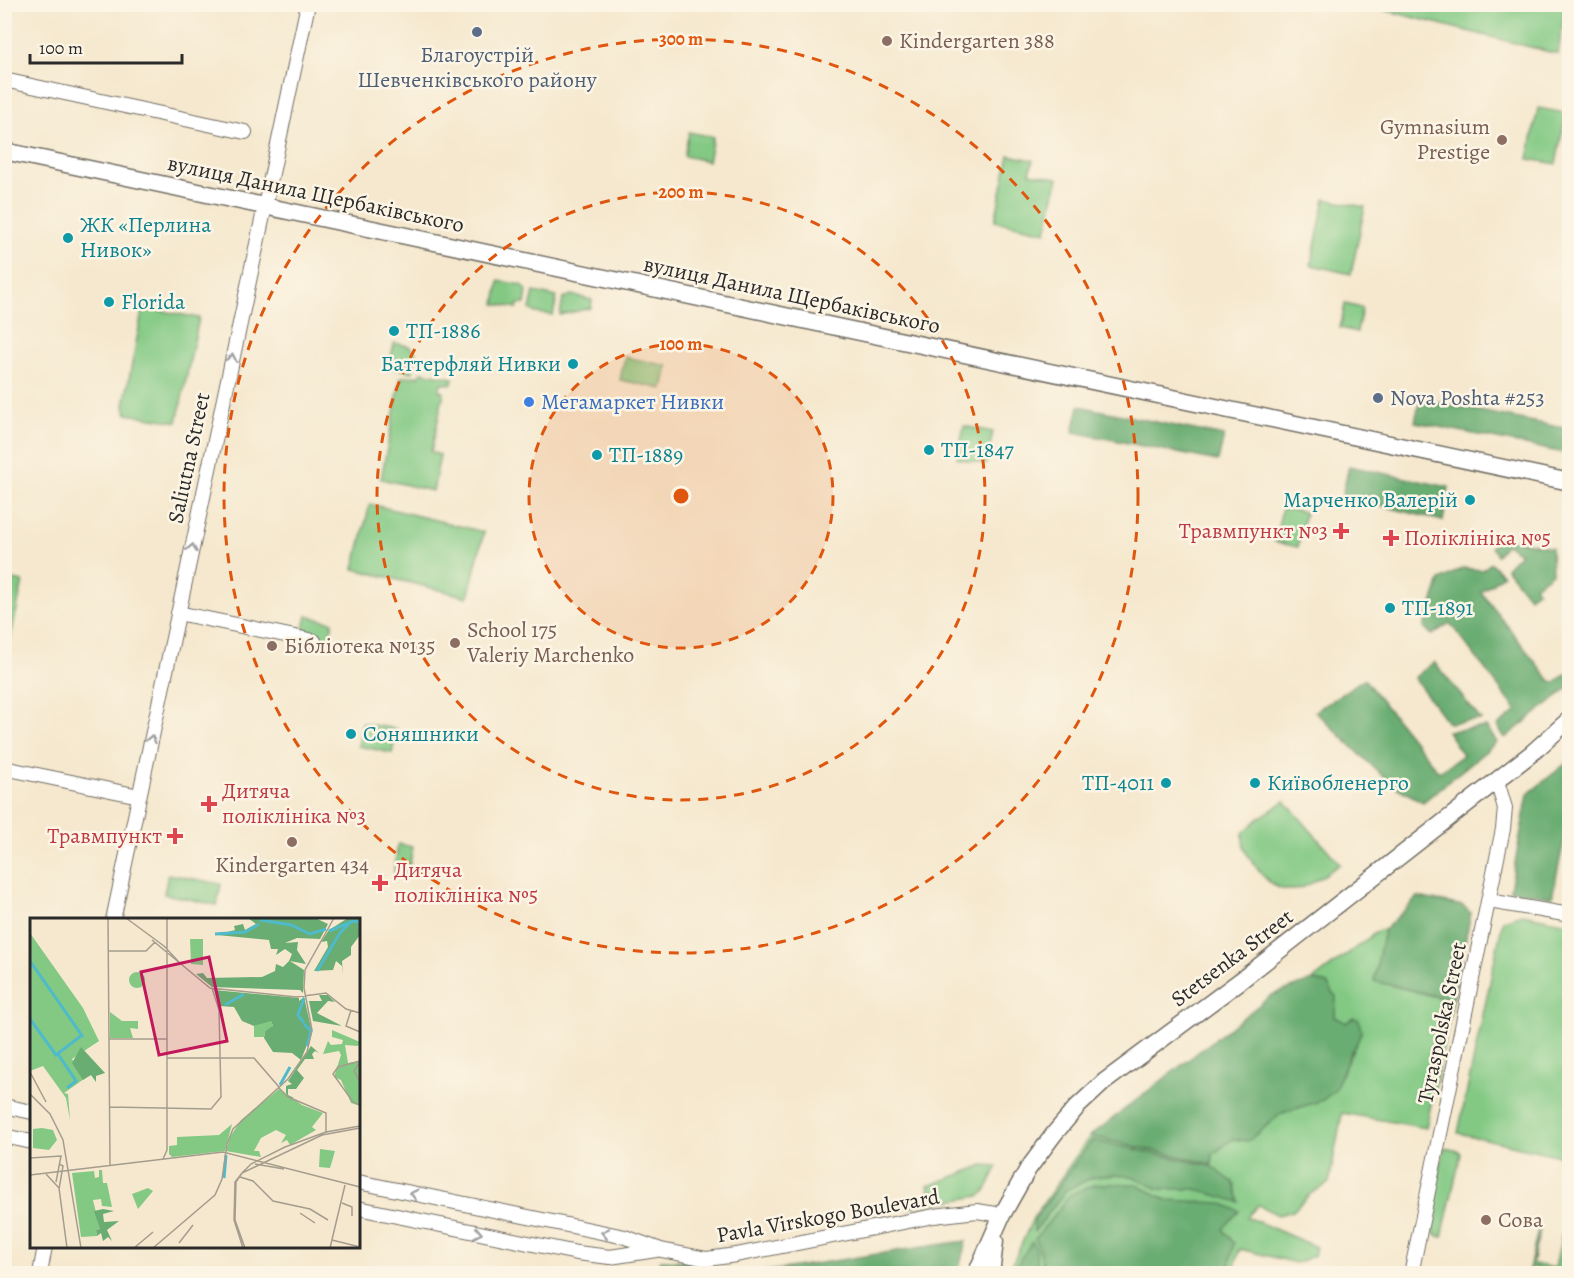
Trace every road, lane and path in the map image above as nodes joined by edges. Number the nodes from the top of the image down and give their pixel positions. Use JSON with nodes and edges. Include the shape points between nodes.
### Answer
{"nodes":[{"id":1,"x":308,"y":4,"type":"edge"},
{"id":2,"x":4,"y":80,"type":"edge"},
{"id":3,"x":245,"y":132,"type":"dead end"},
{"id":4,"x":4,"y":151,"type":"edge"},
{"id":5,"x":265,"y":206,"type":"junction"},
{"id":6,"x":1569,"y":482,"type":"edge"},
{"id":7,"x":178,"y":613,"type":"junction"},
{"id":8,"x":314,"y":641,"type":"dead end"},
{"id":9,"x":1569,"y":719,"type":"edge"},
{"id":10,"x":1569,"y":735,"type":"edge"},
{"id":11,"x":1532,"y":753,"type":"junction"},
{"id":12,"x":4,"y":768,"type":"edge"},
{"id":13,"x":1497,"y":781,"type":"junction"},
{"id":14,"x":139,"y":796,"type":"junction"},
{"id":15,"x":1489,"y":901,"type":"junction"},
{"id":16,"x":1569,"y":915,"type":"edge"},
{"id":17,"x":113,"y":918,"type":"edge"},
{"id":18,"x":4,"y":1106,"type":"edge"},
{"id":19,"x":30,"y":1112,"type":"edge"},
{"id":20,"x":4,"y":1136,"type":"edge"},
{"id":21,"x":30,"y":1142,"type":"edge"},
{"id":22,"x":360,"y":1182,"type":"edge"},
{"id":23,"x":360,"y":1208,"type":"edge"},
{"id":24,"x":999,"y":1223,"type":"junction"},
{"id":25,"x":45,"y":1248,"type":"edge"},
{"id":26,"x":661,"y":1250,"type":"junction"},
{"id":27,"x":40,"y":1274,"type":"edge"},
{"id":28,"x":976,"y":1274,"type":"edge"},
{"id":29,"x":990,"y":1274,"type":"edge"},
{"id":30,"x":1411,"y":1274,"type":"edge"}],
"edges":[{"from":1,"to":5,"type":"street","name":"Saliutna Street"},
{"from":2,"to":3,"type":"street"},
{"from":4,"to":5,"type":"main road","name":"вулиця Данила Щербаківського"},
{"from":5,"to":6,"type":"main road","name":"вулиця Данила Щербаківського"},
{"from":7,"to":5,"type":"street","name":"Saliutna Street","one_way":true},
{"from":7,"to":8,"type":"street"},
{"from":14,"to":7,"type":"street","name":"Saliutna Street","one_way":true},
{"from":9,"to":11,"type":"main road","name":"Stetsenka Street"},
{"from":10,"to":11,"type":"main road","name":"Stetsenka Street"},
{"from":11,"to":13,"type":"main road","name":"Stetsenka Street"},
{"from":12,"to":14,"type":"street"},
{"from":13,"to":15,"type":"street","name":"Tyraspolska Street","via":[[1505,808]]},
{"from":13,"to":24,"type":"main road","name":"Stetsenka Street","via":[[1104,1082],[1077,1107],[1028,1168]]},
{"from":14,"to":17,"type":"street","name":"Saliutna Street"},
{"from":15,"to":16,"type":"street"},
{"from":15,"to":30,"type":"street","name":"Tyraspolska Street"},
{"from":18,"to":19,"type":"street"},
{"from":20,"to":21,"type":"street"},
{"from":26,"to":22,"type":"street","name":"Pavla Virskogo Boulevard","one_way":true,"via":[[625,1237]]},
{"from":23,"to":26,"type":"street","name":"Pavla Virskogo Boulevard","one_way":true,"via":[[577,1253],[610,1257]]},
{"from":24,"to":26,"type":"street","name":"Pavla Virskogo Boulevard","via":[[977,1211],[707,1259]]},
{"from":24,"to":28,"type":"main road","name":"Stetsenka Street"},
{"from":24,"to":29,"type":"main road","name":"Stetsenka Street"},
{"from":25,"to":27,"type":"street"}]}
